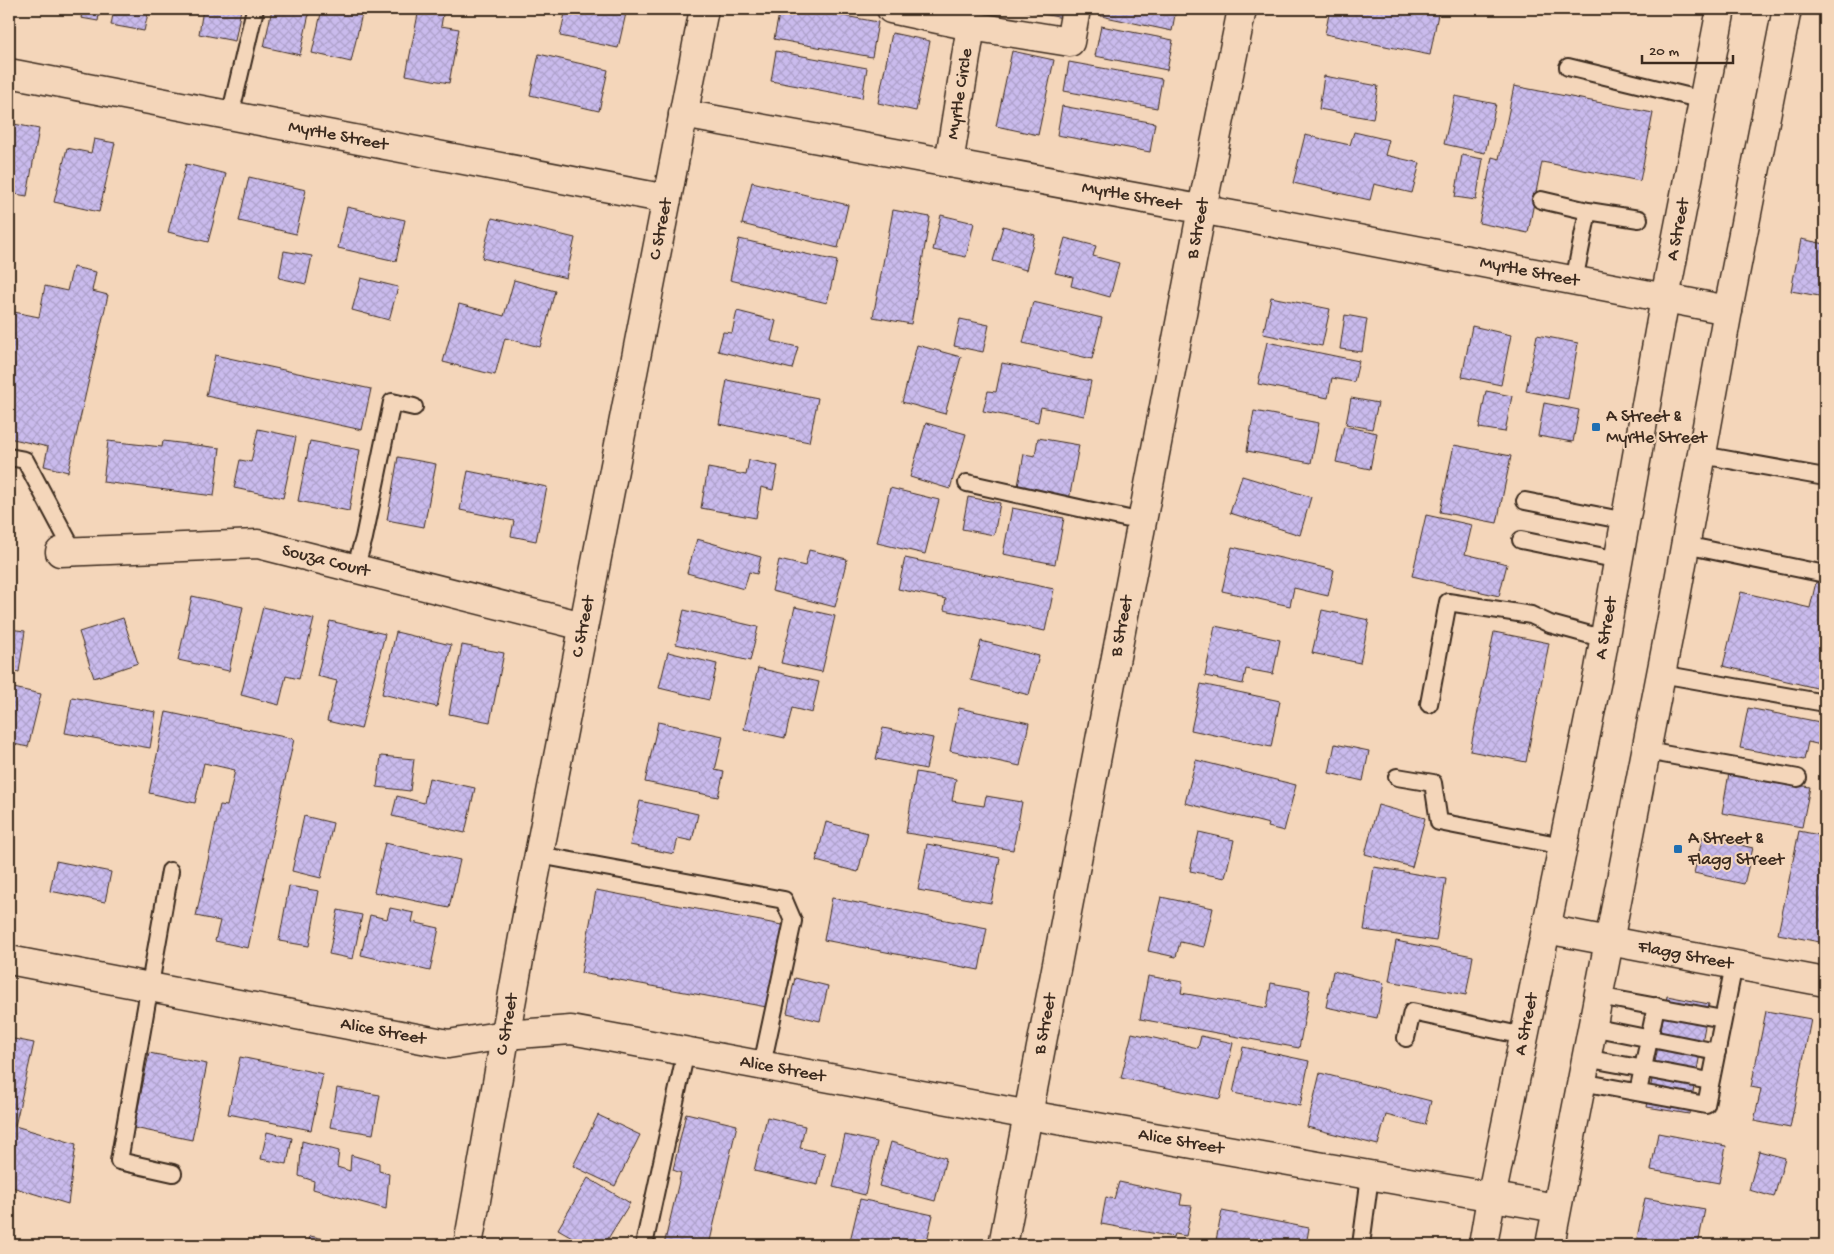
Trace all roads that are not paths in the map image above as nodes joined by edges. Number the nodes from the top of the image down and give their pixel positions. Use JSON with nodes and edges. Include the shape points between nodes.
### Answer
{"nodes":[{"id":1,"x":255,"y":9,"type":"edge"},
{"id":2,"x":704,"y":9,"type":"edge"},
{"id":3,"x":892,"y":9,"type":"edge"},
{"id":4,"x":1076,"y":9,"type":"edge"},
{"id":5,"x":1242,"y":9,"type":"edge"},
{"id":6,"x":1721,"y":9,"type":"edge"},
{"id":7,"x":1787,"y":9,"type":"edge"},
{"id":8,"x":971,"y":26,"type":"junction"},
{"id":9,"x":1568,"y":67,"type":"dead end"},
{"id":10,"x":9,"y":74,"type":"edge"},
{"id":11,"x":1703,"y":100,"type":"junction"},
{"id":12,"x":683,"y":114,"type":"junction"},
{"id":13,"x":230,"y":116,"type":"junction"},
{"id":14,"x":949,"y":163,"type":"junction"},
{"id":15,"x":667,"y":199,"type":"junction"},
{"id":16,"x":1541,"y":200,"type":"dead end"},
{"id":17,"x":1202,"y":210,"type":"junction"},
{"id":18,"x":1588,"y":211,"type":"junction"},
{"id":19,"x":1639,"y":219,"type":"dead end"},
{"id":20,"x":1574,"y":280,"type":"junction"},
{"id":21,"x":1665,"y":298,"type":"junction"},
{"id":22,"x":1728,"y":310,"type":"junction"},
{"id":23,"x":414,"y":407,"type":"dead end"},
{"id":24,"x":1702,"y":455,"type":"junction"},
{"id":25,"x":9,"y":457,"type":"edge"},
{"id":26,"x":1825,"y":477,"type":"edge"},
{"id":27,"x":967,"y":483,"type":"dead end"},
{"id":28,"x":1525,"y":501,"type":"dead end"},
{"id":29,"x":1626,"y":521,"type":"junction"},
{"id":30,"x":1142,"y":522,"type":"junction"},
{"id":31,"x":1521,"y":540,"type":"dead end"},
{"id":32,"x":1686,"y":545,"type":"junction"},
{"id":33,"x":67,"y":552,"type":"joint"},
{"id":34,"x":1619,"y":560,"type":"junction"},
{"id":35,"x":355,"y":569,"type":"junction"},
{"id":36,"x":1825,"y":574,"type":"edge"},
{"id":37,"x":583,"y":626,"type":"junction"},
{"id":38,"x":1605,"y":638,"type":"junction"},
{"id":39,"x":1661,"y":674,"type":"junction"},
{"id":40,"x":1825,"y":703,"type":"edge"},
{"id":41,"x":1429,"y":704,"type":"dead end"},
{"id":42,"x":1646,"y":751,"type":"junction"},
{"id":43,"x":1397,"y":777,"type":"dead end"},
{"id":44,"x":1798,"y":778,"type":"dead end"},
{"id":45,"x":1563,"y":846,"type":"junction"},
{"id":46,"x":540,"y":854,"type":"junction"},
{"id":47,"x":170,"y":871,"type":"dead end"},
{"id":48,"x":1546,"y":929,"type":"junction"},
{"id":49,"x":1608,"y":941,"type":"junction"},
{"id":50,"x":9,"y":960,"type":"edge"},
{"id":51,"x":1734,"y":965,"type":"junction"},
{"id":52,"x":1825,"y":982,"type":"edge"},
{"id":53,"x":148,"y":987,"type":"junction"},
{"id":54,"x":1598,"y":996,"type":"junction"},
{"id":55,"x":1656,"y":1006,"type":"junction"},
{"id":56,"x":1723,"y":1018,"type":"junction"},
{"id":57,"x":1591,"y":1027,"type":"junction"},
{"id":58,"x":505,"y":1035,"type":"junction"},
{"id":59,"x":1524,"y":1036,"type":"junction"},
{"id":60,"x":1406,"y":1038,"type":"dead end"},
{"id":61,"x":1650,"y":1038,"type":"junction"},
{"id":62,"x":686,"y":1051,"type":"junction"},
{"id":63,"x":1717,"y":1052,"type":"junction"},
{"id":64,"x":762,"y":1065,"type":"junction"},
{"id":65,"x":1644,"y":1069,"type":"junction"},
{"id":66,"x":1583,"y":1070,"type":"junction"},
{"id":67,"x":1710,"y":1081,"type":"junction"},
{"id":68,"x":1638,"y":1092,"type":"junction"},
{"id":69,"x":1029,"y":1115,"type":"junction"},
{"id":70,"x":173,"y":1173,"type":"dead end"},
{"id":71,"x":1370,"y":1176,"type":"junction"},
{"id":72,"x":1491,"y":1198,"type":"junction"},
{"id":73,"x":1556,"y":1208,"type":"junction"},
{"id":74,"x":468,"y":1245,"type":"edge"},
{"id":75,"x":644,"y":1245,"type":"edge"},
{"id":76,"x":1003,"y":1245,"type":"edge"},
{"id":77,"x":1360,"y":1245,"type":"edge"},
{"id":78,"x":1483,"y":1245,"type":"edge"},
{"id":79,"x":1550,"y":1245,"type":"edge"}],
"edges":[{"from":1,"to":13,"type":"lane"},
{"from":2,"to":12,"type":"street","name":"C Street"},
{"from":3,"to":8,"type":"street","name":"Myrtle Circle"},
{"from":4,"to":8,"type":"street","name":"Myrtle Circle","via":[[1070,42]]},
{"from":5,"to":17,"type":"street","name":"B Street"},
{"from":6,"to":11,"type":"street","name":"A Street"},
{"from":7,"to":22,"type":"street"},
{"from":8,"to":14,"type":"street","name":"Myrtle Circle"},
{"from":9,"to":11,"type":"lane"},
{"from":10,"to":13,"type":"street","name":"Myrtle Street"},
{"from":11,"to":21,"type":"street","name":"A Street"},
{"from":12,"to":14,"type":"street","name":"Myrtle Street"},
{"from":12,"to":15,"type":"street","name":"C Street"},
{"from":13,"to":15,"type":"street","name":"Myrtle Street"},
{"from":14,"to":17,"type":"street","name":"Myrtle Street"},
{"from":15,"to":37,"type":"street","name":"C Street"},
{"from":16,"to":18,"type":"lane"},
{"from":17,"to":20,"type":"street","name":"Myrtle Street"},
{"from":17,"to":30,"type":"street","name":"B Street"},
{"from":18,"to":19,"type":"lane"},
{"from":18,"to":20,"type":"lane"},
{"from":20,"to":21,"type":"street","name":"Myrtle Street"},
{"from":21,"to":22,"type":"street","name":"Myrtle Street"},
{"from":21,"to":29,"type":"street","name":"A Street"},
{"from":22,"to":24,"type":"street"},
{"from":23,"to":35,"type":"lane","via":[[392,402]]},
{"from":24,"to":26,"type":"lane"},
{"from":24,"to":32,"type":"street"},
{"from":25,"to":33,"type":"lane","via":[[25,460]]},
{"from":27,"to":30,"type":"lane"},
{"from":28,"to":29,"type":"lane"},
{"from":29,"to":34,"type":"street","name":"A Street"},
{"from":30,"to":69,"type":"street","name":"B Street"},
{"from":31,"to":34,"type":"lane"},
{"from":32,"to":36,"type":"lane"},
{"from":32,"to":39,"type":"street"},
{"from":33,"to":35,"type":"street","name":"Souza Court","via":[[258,544]]},
{"from":34,"to":38,"type":"street","name":"A Street"},
{"from":35,"to":37,"type":"street","name":"Souza Court"},
{"from":37,"to":46,"type":"street","name":"C Street"},
{"from":38,"to":41,"type":"lane","via":[[1550,624],[1531,615],[1448,602]]},
{"from":38,"to":45,"type":"street","name":"A Street"},
{"from":39,"to":40,"type":"lane"},
{"from":39,"to":42,"type":"street"},
{"from":42,"to":44,"type":"lane"},
{"from":42,"to":49,"type":"street"},
{"from":43,"to":45,"type":"lane","via":[[1433,783],[1439,822]]},
{"from":45,"to":48,"type":"street","name":"A Street"},
{"from":46,"to":58,"type":"street","name":"C Street"},
{"from":46,"to":64,"type":"lane","via":[[784,900],[793,921]]},
{"from":47,"to":53,"type":"lane"},
{"from":48,"to":49,"type":"street","name":"Flagg Street"},
{"from":48,"to":59,"type":"street","name":"A Street"},
{"from":49,"to":51,"type":"street","name":"Flagg Street"},
{"from":49,"to":54,"type":"street"},
{"from":50,"to":53,"type":"street","name":"Alice Street"},
{"from":51,"to":52,"type":"street","name":"Flagg Street"},
{"from":51,"to":56,"type":"lane"},
{"from":53,"to":58,"type":"street","name":"Alice Street","via":[[448,1044]]},
{"from":53,"to":70,"type":"lane","via":[[119,1161]]},
{"from":54,"to":55,"type":"lane"},
{"from":54,"to":57,"type":"street"},
{"from":55,"to":56,"type":"lane"},
{"from":55,"to":61,"type":"lane"},
{"from":56,"to":63,"type":"lane"},
{"from":57,"to":61,"type":"lane"},
{"from":57,"to":66,"type":"street"},
{"from":58,"to":62,"type":"street","name":"Alice Street","via":[[571,1030]]},
{"from":58,"to":74,"type":"street","name":"C Street"},
{"from":59,"to":60,"type":"lane","via":[[1412,1012]]},
{"from":59,"to":72,"type":"street","name":"A Street"},
{"from":61,"to":63,"type":"lane"},
{"from":61,"to":65,"type":"lane"},
{"from":62,"to":64,"type":"street","name":"Alice Street"},
{"from":62,"to":75,"type":"lane"},
{"from":63,"to":67,"type":"lane"},
{"from":64,"to":69,"type":"street","name":"Alice Street"},
{"from":65,"to":66,"type":"lane"},
{"from":65,"to":67,"type":"lane"},
{"from":65,"to":68,"type":"lane"},
{"from":66,"to":68,"type":"lane"},
{"from":66,"to":73,"type":"street"},
{"from":67,"to":68,"type":"lane","via":[[1706,1105]]},
{"from":69,"to":71,"type":"street","name":"Alice Street"},
{"from":69,"to":76,"type":"street","name":"B Street"},
{"from":71,"to":72,"type":"street","name":"Alice Street"},
{"from":71,"to":77,"type":"lane"},
{"from":72,"to":73,"type":"street","name":"Alice Street"},
{"from":72,"to":78,"type":"street","name":"A Street"},
{"from":73,"to":79,"type":"street"}]}
